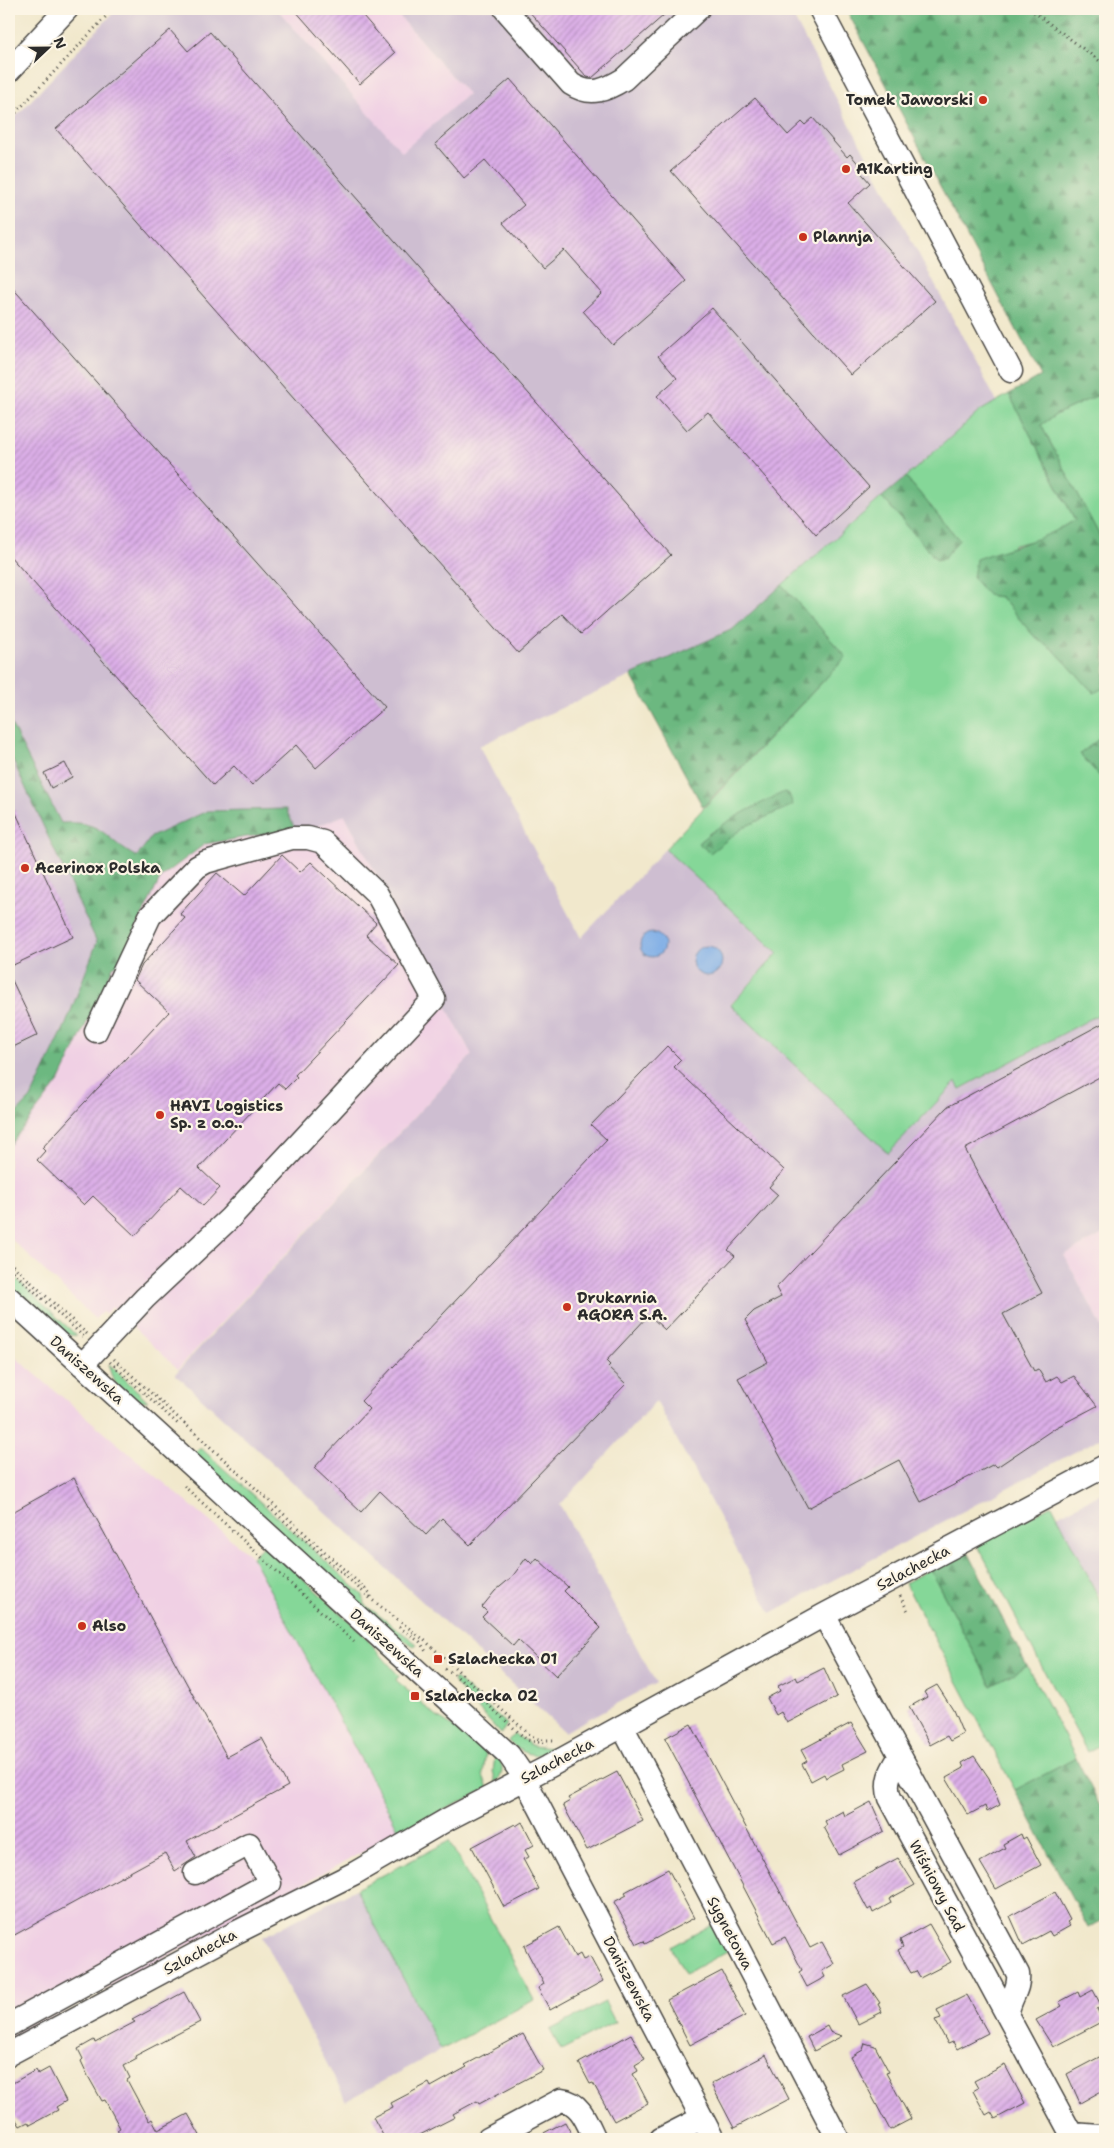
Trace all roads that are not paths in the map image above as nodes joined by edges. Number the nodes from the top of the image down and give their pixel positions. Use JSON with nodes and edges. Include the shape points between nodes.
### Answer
{"nodes":[{"id":1,"x":67,"y":9,"type":"edge"},
{"id":2,"x":505,"y":9,"type":"edge"},
{"id":3,"x":698,"y":9,"type":"edge"},
{"id":4,"x":820,"y":9,"type":"edge"},
{"id":5,"x":9,"y":71,"type":"edge"},
{"id":6,"x":1011,"y":372,"type":"dead end"},
{"id":7,"x":96,"y":1031,"type":"dead end"},
{"id":8,"x":9,"y":1298,"type":"edge"},
{"id":9,"x":93,"y":1354,"type":"junction"},
{"id":10,"x":1105,"y":1466,"type":"edge"},
{"id":11,"x":824,"y":1615,"type":"junction"},
{"id":12,"x":622,"y":1726,"type":"junction"},
{"id":13,"x":900,"y":1756,"type":"junction"},
{"id":14,"x":524,"y":1779,"type":"junction"},
{"id":15,"x":195,"y":1873,"type":"dead end"},
{"id":16,"x":1008,"y":2012,"type":"junction"},
{"id":17,"x":9,"y":2025,"type":"edge"},
{"id":18,"x":9,"y":2054,"type":"edge"},
{"id":19,"x":702,"y":2118,"type":"junction"},
{"id":20,"x":1073,"y":2137,"type":"edge"},
{"id":21,"x":488,"y":2139,"type":"edge"},
{"id":22,"x":595,"y":2139,"type":"edge"},
{"id":23,"x":661,"y":2139,"type":"edge"},
{"id":24,"x":713,"y":2139,"type":"edge"},
{"id":25,"x":838,"y":2139,"type":"edge"},
{"id":26,"x":1104,"y":2139,"type":"edge"}],
"edges":[{"from":1,"to":5,"type":"street"},
{"from":2,"to":3,"type":"street","via":[[572,84],[579,90],[595,92],[610,88],[624,78]]},
{"from":4,"to":6,"type":"street"},
{"from":7,"to":9,"type":"street","via":[[150,916],[197,867],[292,838],[323,842],[378,894],[434,999],[230,1218],[145,1298]]},
{"from":8,"to":9,"type":"street","name":"Daniszewska"},
{"from":9,"to":14,"type":"street","name":"Daniszewska","via":[[499,1745]]},
{"from":10,"to":11,"type":"street","name":"Szlachecka"},
{"from":11,"to":12,"type":"street","name":"Szlachecka"},
{"from":11,"to":13,"type":"street","name":"Wiśniowy Sad"},
{"from":12,"to":14,"type":"street","name":"Szlachecka"},
{"from":12,"to":25,"type":"street","name":"Sygnetowa"},
{"from":13,"to":16,"type":"street","name":"Wiśniowy Sad","via":[[1018,1974],[1018,1987],[1009,2002]]},
{"from":13,"to":16,"type":"street","name":"Wiśniowy Sad","via":[[886,1787],[890,1798],[994,1993]]},
{"from":14,"to":18,"type":"street","name":"Szlachecka","via":[[448,1818],[355,1873],[229,1936]]},
{"from":14,"to":19,"type":"street","name":"Daniszewska"},
{"from":15,"to":17,"type":"street","via":[[249,1844],[270,1883]]},
{"from":16,"to":20,"type":"street","name":"Wiśniowy Sad"},
{"from":19,"to":23,"type":"street"},
{"from":19,"to":24,"type":"street","name":"Daniszewska"},
{"from":20,"to":26,"type":"street","via":[[1099,2136]]},
{"from":21,"to":22,"type":"street","via":[[561,2100],[572,2102],[579,2108]]}]}
